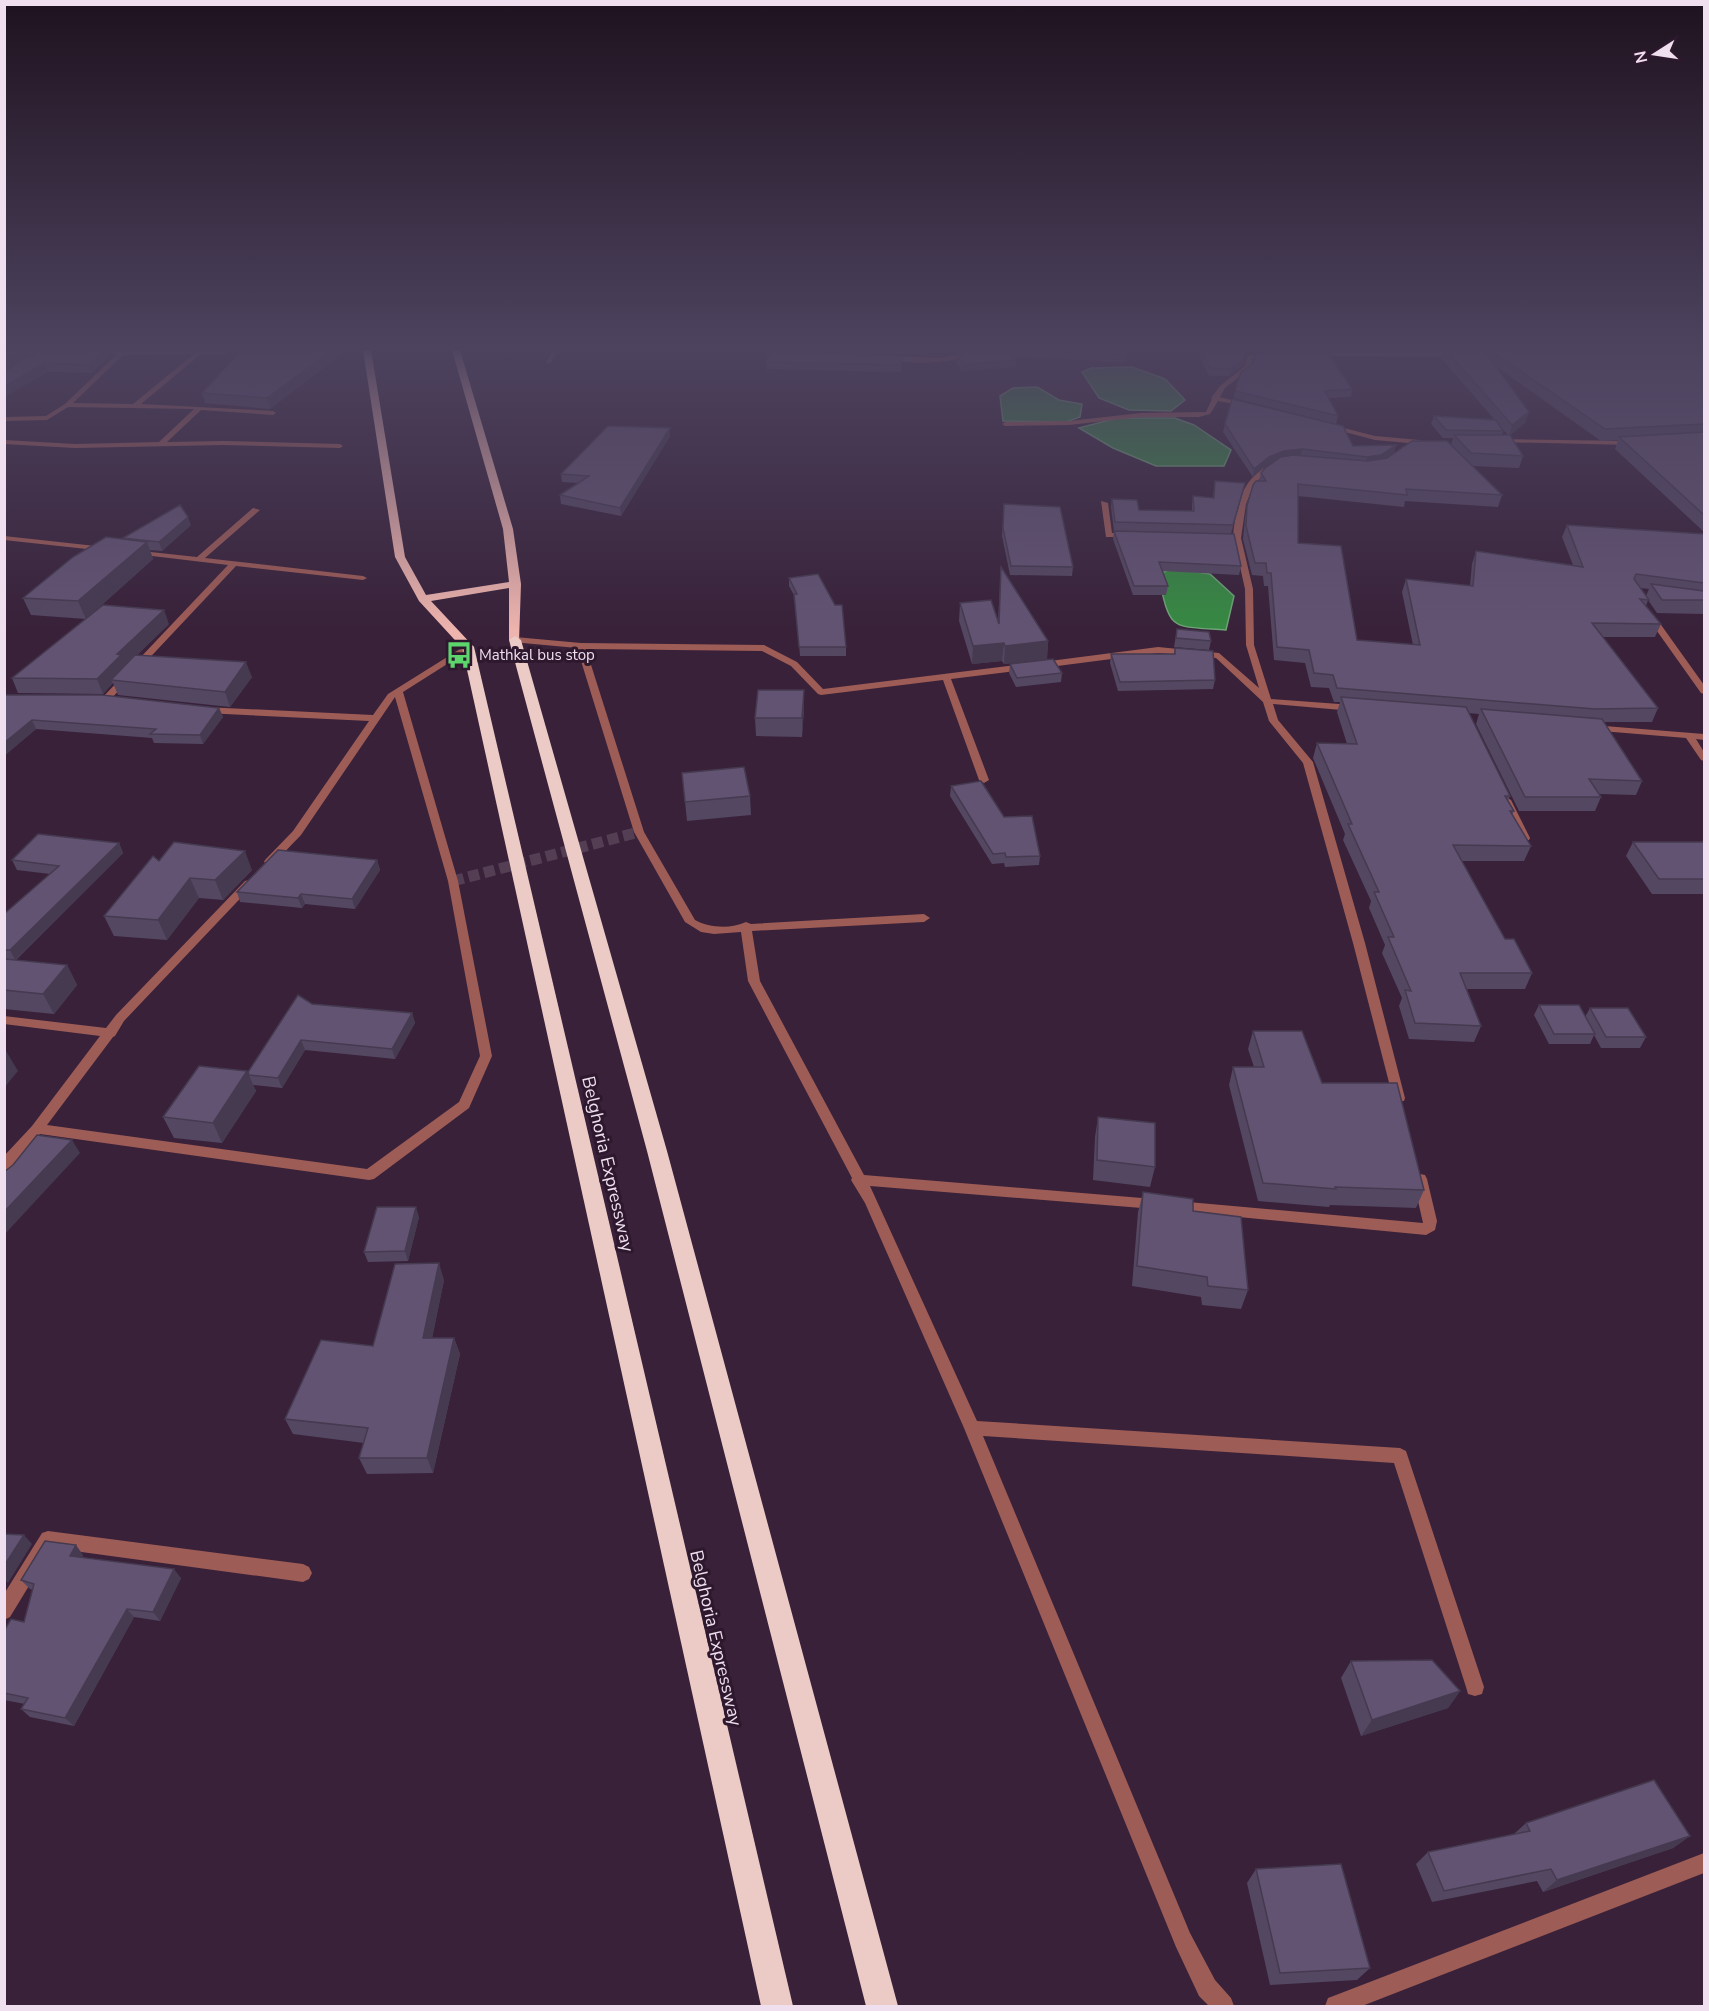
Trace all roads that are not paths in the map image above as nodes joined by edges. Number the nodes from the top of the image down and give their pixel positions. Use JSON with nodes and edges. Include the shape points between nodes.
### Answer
{"nodes":[{"id":1,"x":37,"y":444,"type":"edge"},
{"id":2,"x":162,"y":444,"type":"joint"},
{"id":3,"x":382,"y":444,"type":"edge"},
{"id":4,"x":483,"y":444,"type":"edge"},
{"id":5,"x":1414,"y":444,"type":"edge"},
{"id":6,"x":340,"y":446,"type":"dead end"},
{"id":7,"x":1403,"y":448,"type":"edge"},
{"id":8,"x":1283,"y":463,"type":"edge"},
{"id":9,"x":1104,"y":503,"type":"dead end"},
{"id":10,"x":256,"y":510,"type":"dead end"},
{"id":11,"x":1144,"y":536,"type":"edge"},
{"id":12,"x":4,"y":538,"type":"edge"},
{"id":13,"x":1212,"y":538,"type":"edge"},
{"id":14,"x":1237,"y":538,"type":"junction"},
{"id":15,"x":117,"y":550,"type":"edge"},
{"id":16,"x":128,"y":552,"type":"edge"},
{"id":17,"x":199,"y":559,"type":"junction"},
{"id":18,"x":234,"y":563,"type":"junction"},
{"id":19,"x":363,"y":578,"type":"dead end"},
{"id":20,"x":514,"y":584,"type":"junction"},
{"id":21,"x":423,"y":599,"type":"junction"},
{"id":22,"x":1647,"y":610,"type":"edge"},
{"id":23,"x":515,"y":639,"type":"junction"},
{"id":24,"x":581,"y":646,"type":"junction"},
{"id":25,"x":468,"y":647,"type":"junction"},
{"id":26,"x":945,"y":676,"type":"junction"},
{"id":27,"x":398,"y":691,"type":"junction"},
{"id":28,"x":1704,"y":691,"type":"edge"},
{"id":29,"x":95,"y":699,"type":"edge"},
{"id":30,"x":106,"y":699,"type":"junction"},
{"id":31,"x":118,"y":700,"type":"edge"},
{"id":32,"x":1268,"y":700,"type":"junction"},
{"id":33,"x":188,"y":708,"type":"edge"},
{"id":34,"x":1364,"y":709,"type":"edge"},
{"id":35,"x":374,"y":718,"type":"junction"},
{"id":36,"x":1584,"y":727,"type":"edge"},
{"id":37,"x":1688,"y":735,"type":"junction"},
{"id":38,"x":1704,"y":737,"type":"edge"},
{"id":39,"x":1704,"y":758,"type":"edge"},
{"id":40,"x":984,"y":780,"type":"dead end"},
{"id":41,"x":1502,"y":792,"type":"edge"},
{"id":42,"x":1528,"y":844,"type":"edge"},
{"id":43,"x":924,"y":918,"type":"dead end"},
{"id":44,"x":746,"y":926,"type":"junction"},
{"id":45,"x":4,"y":1020,"type":"edge"},
{"id":46,"x":111,"y":1033,"type":"junction"},
{"id":47,"x":1402,"y":1111,"type":"edge"},
{"id":48,"x":37,"y":1129,"type":"junction"},
{"id":49,"x":4,"y":1165,"type":"edge"},
{"id":50,"x":1416,"y":1167,"type":"edge"},
{"id":51,"x":858,"y":1180,"type":"junction"},
{"id":52,"x":972,"y":1428,"type":"junction"},
{"id":53,"x":303,"y":1573,"type":"dead end"},
{"id":54,"x":4,"y":1611,"type":"edge"},
{"id":55,"x":1475,"y":1687,"type":"dead end"},
{"id":56,"x":1704,"y":1863,"type":"edge"},
{"id":57,"x":777,"y":2007,"type":"edge"},
{"id":58,"x":882,"y":2007,"type":"edge"},
{"id":59,"x":1223,"y":2007,"type":"edge"},
{"id":60,"x":1336,"y":2007,"type":"edge"}],
"edges":[{"from":1,"to":2,"type":"street"},
{"from":2,"to":6,"type":"street"},
{"from":3,"to":21,"type":"highway","via":[[400,557]]},
{"from":4,"to":20,"type":"highway","via":[[508,529]]},
{"from":5,"to":7,"type":"street"},
{"from":8,"to":14,"type":"street","via":[[1268,466],[1253,478],[1239,510]]},
{"from":9,"to":11,"type":"street","via":[[1110,535]]},
{"from":10,"to":17,"type":"street"},
{"from":12,"to":15,"type":"street"},
{"from":13,"to":14,"type":"street"},
{"from":14,"to":32,"type":"street","via":[[1249,589],[1250,645]]},
{"from":16,"to":17,"type":"street"},
{"from":17,"to":18,"type":"street"},
{"from":18,"to":19,"type":"street"},
{"from":18,"to":30,"type":"street"},
{"from":20,"to":21,"type":"highway"},
{"from":20,"to":23,"type":"highway"},
{"from":21,"to":25,"type":"highway"},
{"from":22,"to":28,"type":"street"},
{"from":23,"to":24,"type":"street"},
{"from":23,"to":58,"type":"highway","via":[[570,828],[728,1416]]},
{"from":24,"to":26,"type":"street","via":[[764,648],[794,664],[820,693]]},
{"from":24,"to":44,"type":"street","via":[[639,832],[691,922],[714,930]]},
{"from":25,"to":27,"type":"street"},
{"from":25,"to":57,"type":"highway","name":"Belghoria Expressway"},
{"from":26,"to":32,"type":"street","via":[[1158,650],[1219,656]]},
{"from":26,"to":40,"type":"street"},
{"from":27,"to":35,"type":"street"},
{"from":27,"to":48,"type":"street","via":[[453,880],[486,1056],[464,1105],[369,1175]]},
{"from":29,"to":30,"type":"street"},
{"from":30,"to":31,"type":"street"},
{"from":32,"to":34,"type":"street"},
{"from":32,"to":47,"type":"street","via":[[1274,722],[1308,762]]},
{"from":33,"to":35,"type":"street"},
{"from":35,"to":46,"type":"street","via":[[297,833],[120,1018]]},
{"from":36,"to":37,"type":"street"},
{"from":37,"to":38,"type":"street"},
{"from":37,"to":39,"type":"street"},
{"from":41,"to":42,"type":"street"},
{"from":43,"to":44,"type":"street"},
{"from":44,"to":51,"type":"street","via":[[754,981]]},
{"from":45,"to":46,"type":"street"},
{"from":46,"to":48,"type":"street"},
{"from":48,"to":49,"type":"street"},
{"from":50,"to":51,"type":"street","via":[[1430,1221],[1426,1229]]},
{"from":51,"to":52,"type":"street","via":[[872,1203]]},
{"from":52,"to":55,"type":"street","via":[[1400,1456]]},
{"from":52,"to":59,"type":"street","via":[[1183,1940],[1207,1988]]},
{"from":53,"to":54,"type":"street","via":[[48,1539]]},
{"from":56,"to":60,"type":"street"}]}
